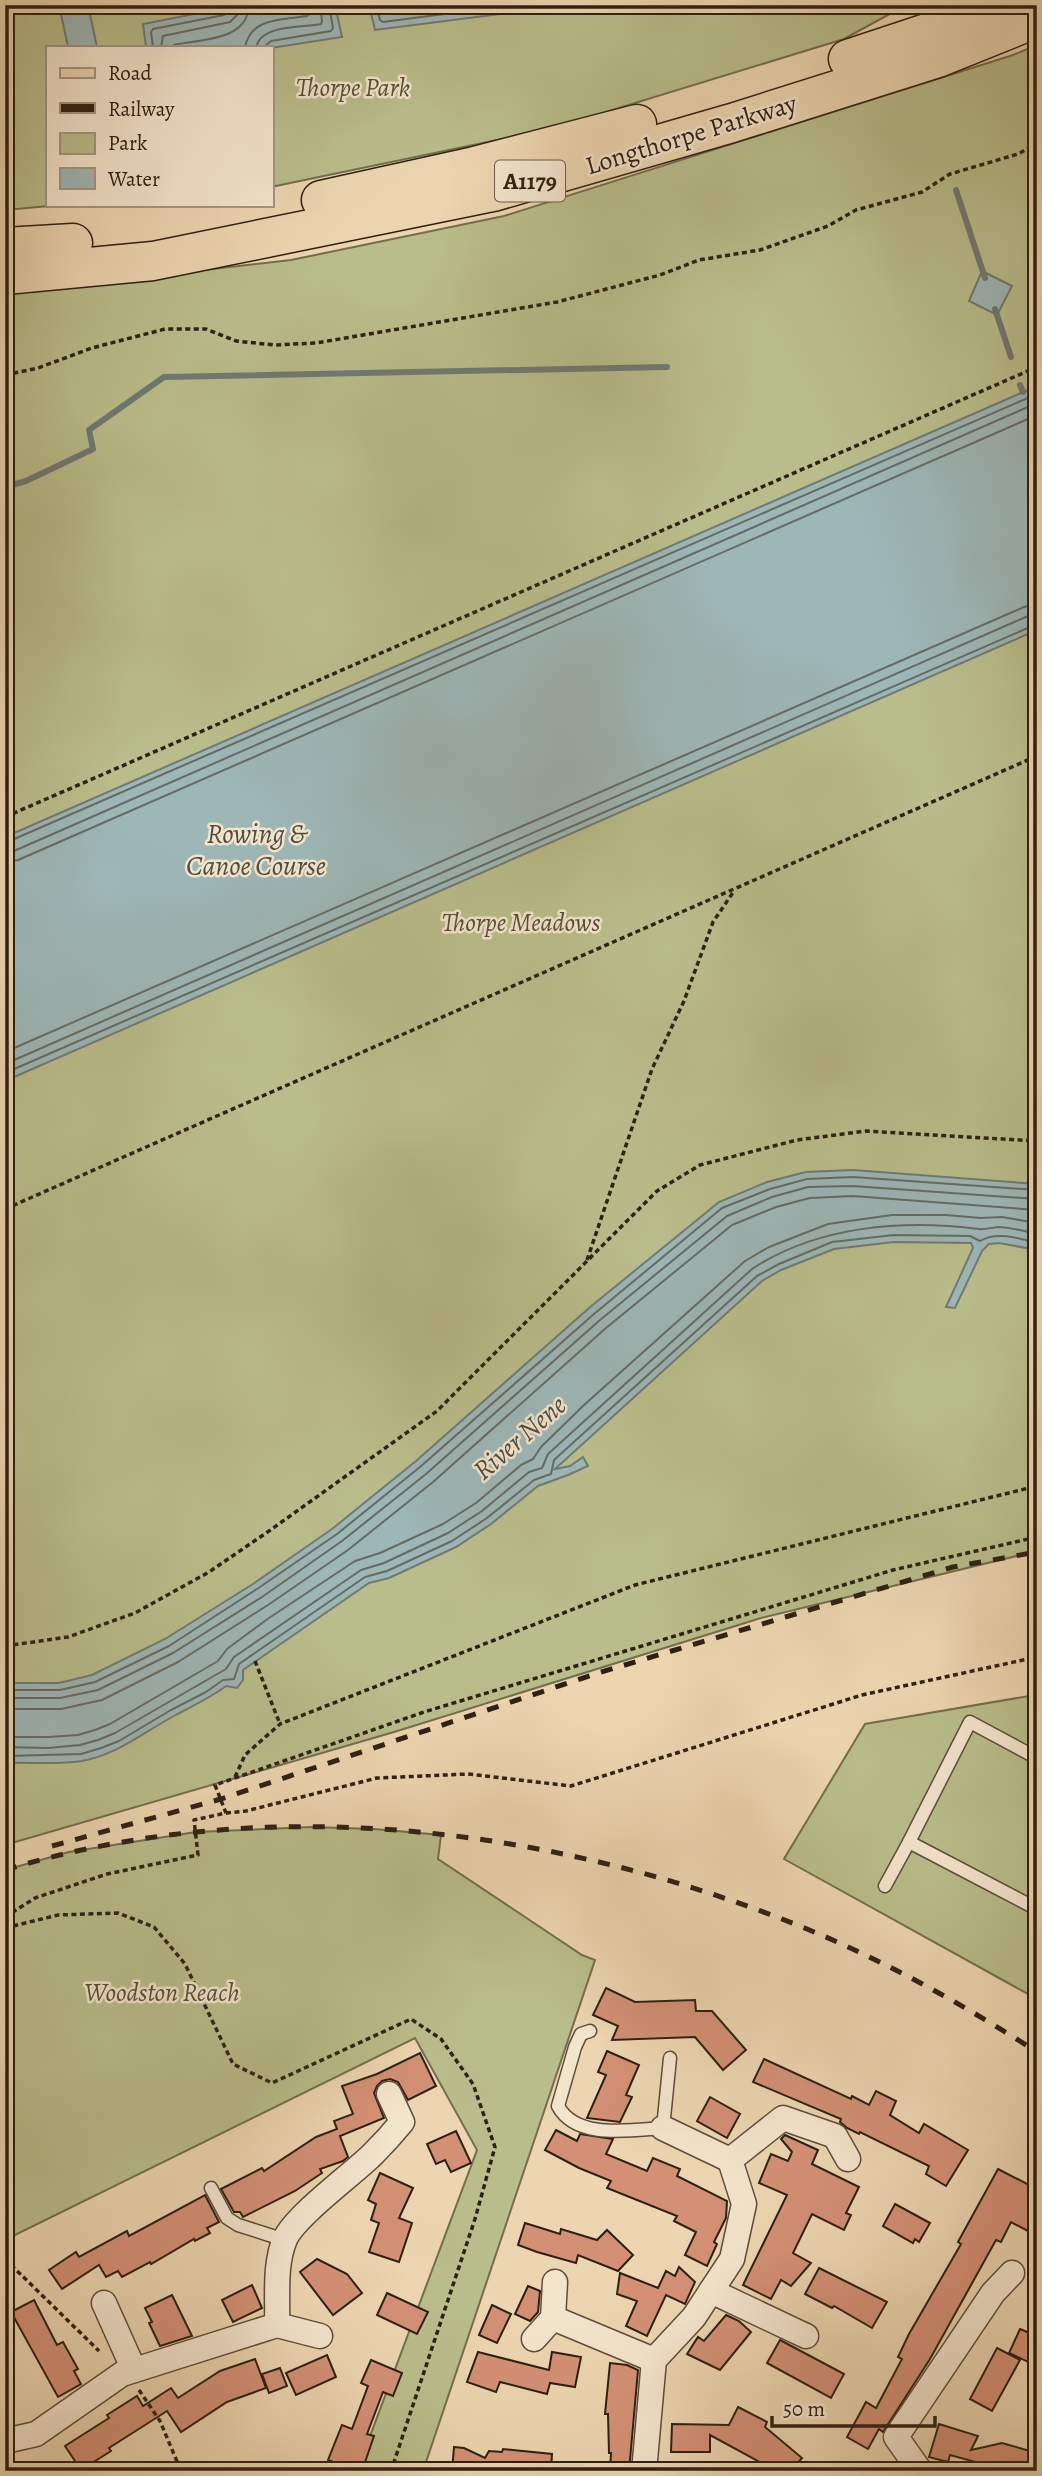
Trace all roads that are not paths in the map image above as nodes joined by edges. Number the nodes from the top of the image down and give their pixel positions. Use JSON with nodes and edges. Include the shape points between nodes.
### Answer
{"nodes":[{"id":1,"x":998,"y":5,"type":"edge"},
{"id":2,"x":1037,"y":18,"type":"edge"},
{"id":3,"x":5,"y":247,"type":"edge"},
{"id":4,"x":5,"y":275,"type":"edge"},
{"id":5,"x":1037,"y":1758,"type":"edge"},
{"id":6,"x":909,"y":1842,"type":"junction"},
{"id":7,"x":885,"y":1886,"type":"dead end"},
{"id":8,"x":1037,"y":1909,"type":"edge"},
{"id":9,"x":590,"y":2031,"type":"dead end"},
{"id":10,"x":670,"y":2058,"type":"dead end"},
{"id":11,"x":389,"y":2094,"type":"dead end"},
{"id":12,"x":663,"y":2128,"type":"junction"},
{"id":13,"x":848,"y":2159,"type":"dead end"},
{"id":14,"x":730,"y":2160,"type":"junction"},
{"id":15,"x":211,"y":2188,"type":"dead end"},
{"id":16,"x":285,"y":2240,"type":"junction"},
{"id":17,"x":1012,"y":2273,"type":"dead end"},
{"id":18,"x":555,"y":2282,"type":"dead end"},
{"id":19,"x":711,"y":2291,"type":"junction"},
{"id":20,"x":104,"y":2303,"type":"dead end"},
{"id":21,"x":553,"y":2318,"type":"junction"},
{"id":22,"x":277,"y":2325,"type":"junction"},
{"id":23,"x":320,"y":2336,"type":"dead end"},
{"id":24,"x":806,"y":2336,"type":"dead end"},
{"id":25,"x":534,"y":2339,"type":"dead end"},
{"id":26,"x":654,"y":2360,"type":"junction"},
{"id":27,"x":128,"y":2372,"type":"junction"},
{"id":28,"x":5,"y":2441,"type":"edge"},
{"id":29,"x":644,"y":2471,"type":"edge"},
{"id":30,"x":920,"y":2471,"type":"edge"}],
"edges":[{"from":1,"to":3,"type":"main road","name":"Longthorpe Parkway","number":"A1179","via":[[963,21],[712,104],[475,166],[148,239]]},
{"from":2,"to":4,"type":"main road","name":"Longthorpe Parkway","number":"A1179","via":[[938,58],[494,192],[153,261]]},
{"from":5,"to":6,"type":"lane","via":[[970,1722]]},
{"from":6,"to":7,"type":"lane"},
{"from":6,"to":8,"type":"lane"},
{"from":9,"to":12,"type":"lane","via":[[581,2034],[575,2047],[558,2106],[562,2115],[604,2132]]},
{"from":10,"to":12,"type":"lane"},
{"from":11,"to":16,"type":"street","via":[[402,2122]]},
{"from":12,"to":14,"type":"street"},
{"from":13,"to":14,"type":"street","via":[[835,2136],[783,2118]]},
{"from":14,"to":19,"type":"street","via":[[744,2204],[732,2259]]},
{"from":15,"to":16,"type":"lane","via":[[227,2218]]},
{"from":16,"to":22,"type":"street","via":[[278,2266]]},
{"from":17,"to":30,"type":"street","via":[[993,2293],[896,2437]]},
{"from":18,"to":21,"type":"street"},
{"from":19,"to":24,"type":"street"},
{"from":19,"to":26,"type":"street","via":[[694,2318]]},
{"from":20,"to":27,"type":"street"},
{"from":21,"to":25,"type":"street"},
{"from":21,"to":26,"type":"street"},
{"from":22,"to":23,"type":"street"},
{"from":22,"to":27,"type":"street"},
{"from":26,"to":29,"type":"street"},
{"from":27,"to":28,"type":"street","via":[[36,2434]]}]}
